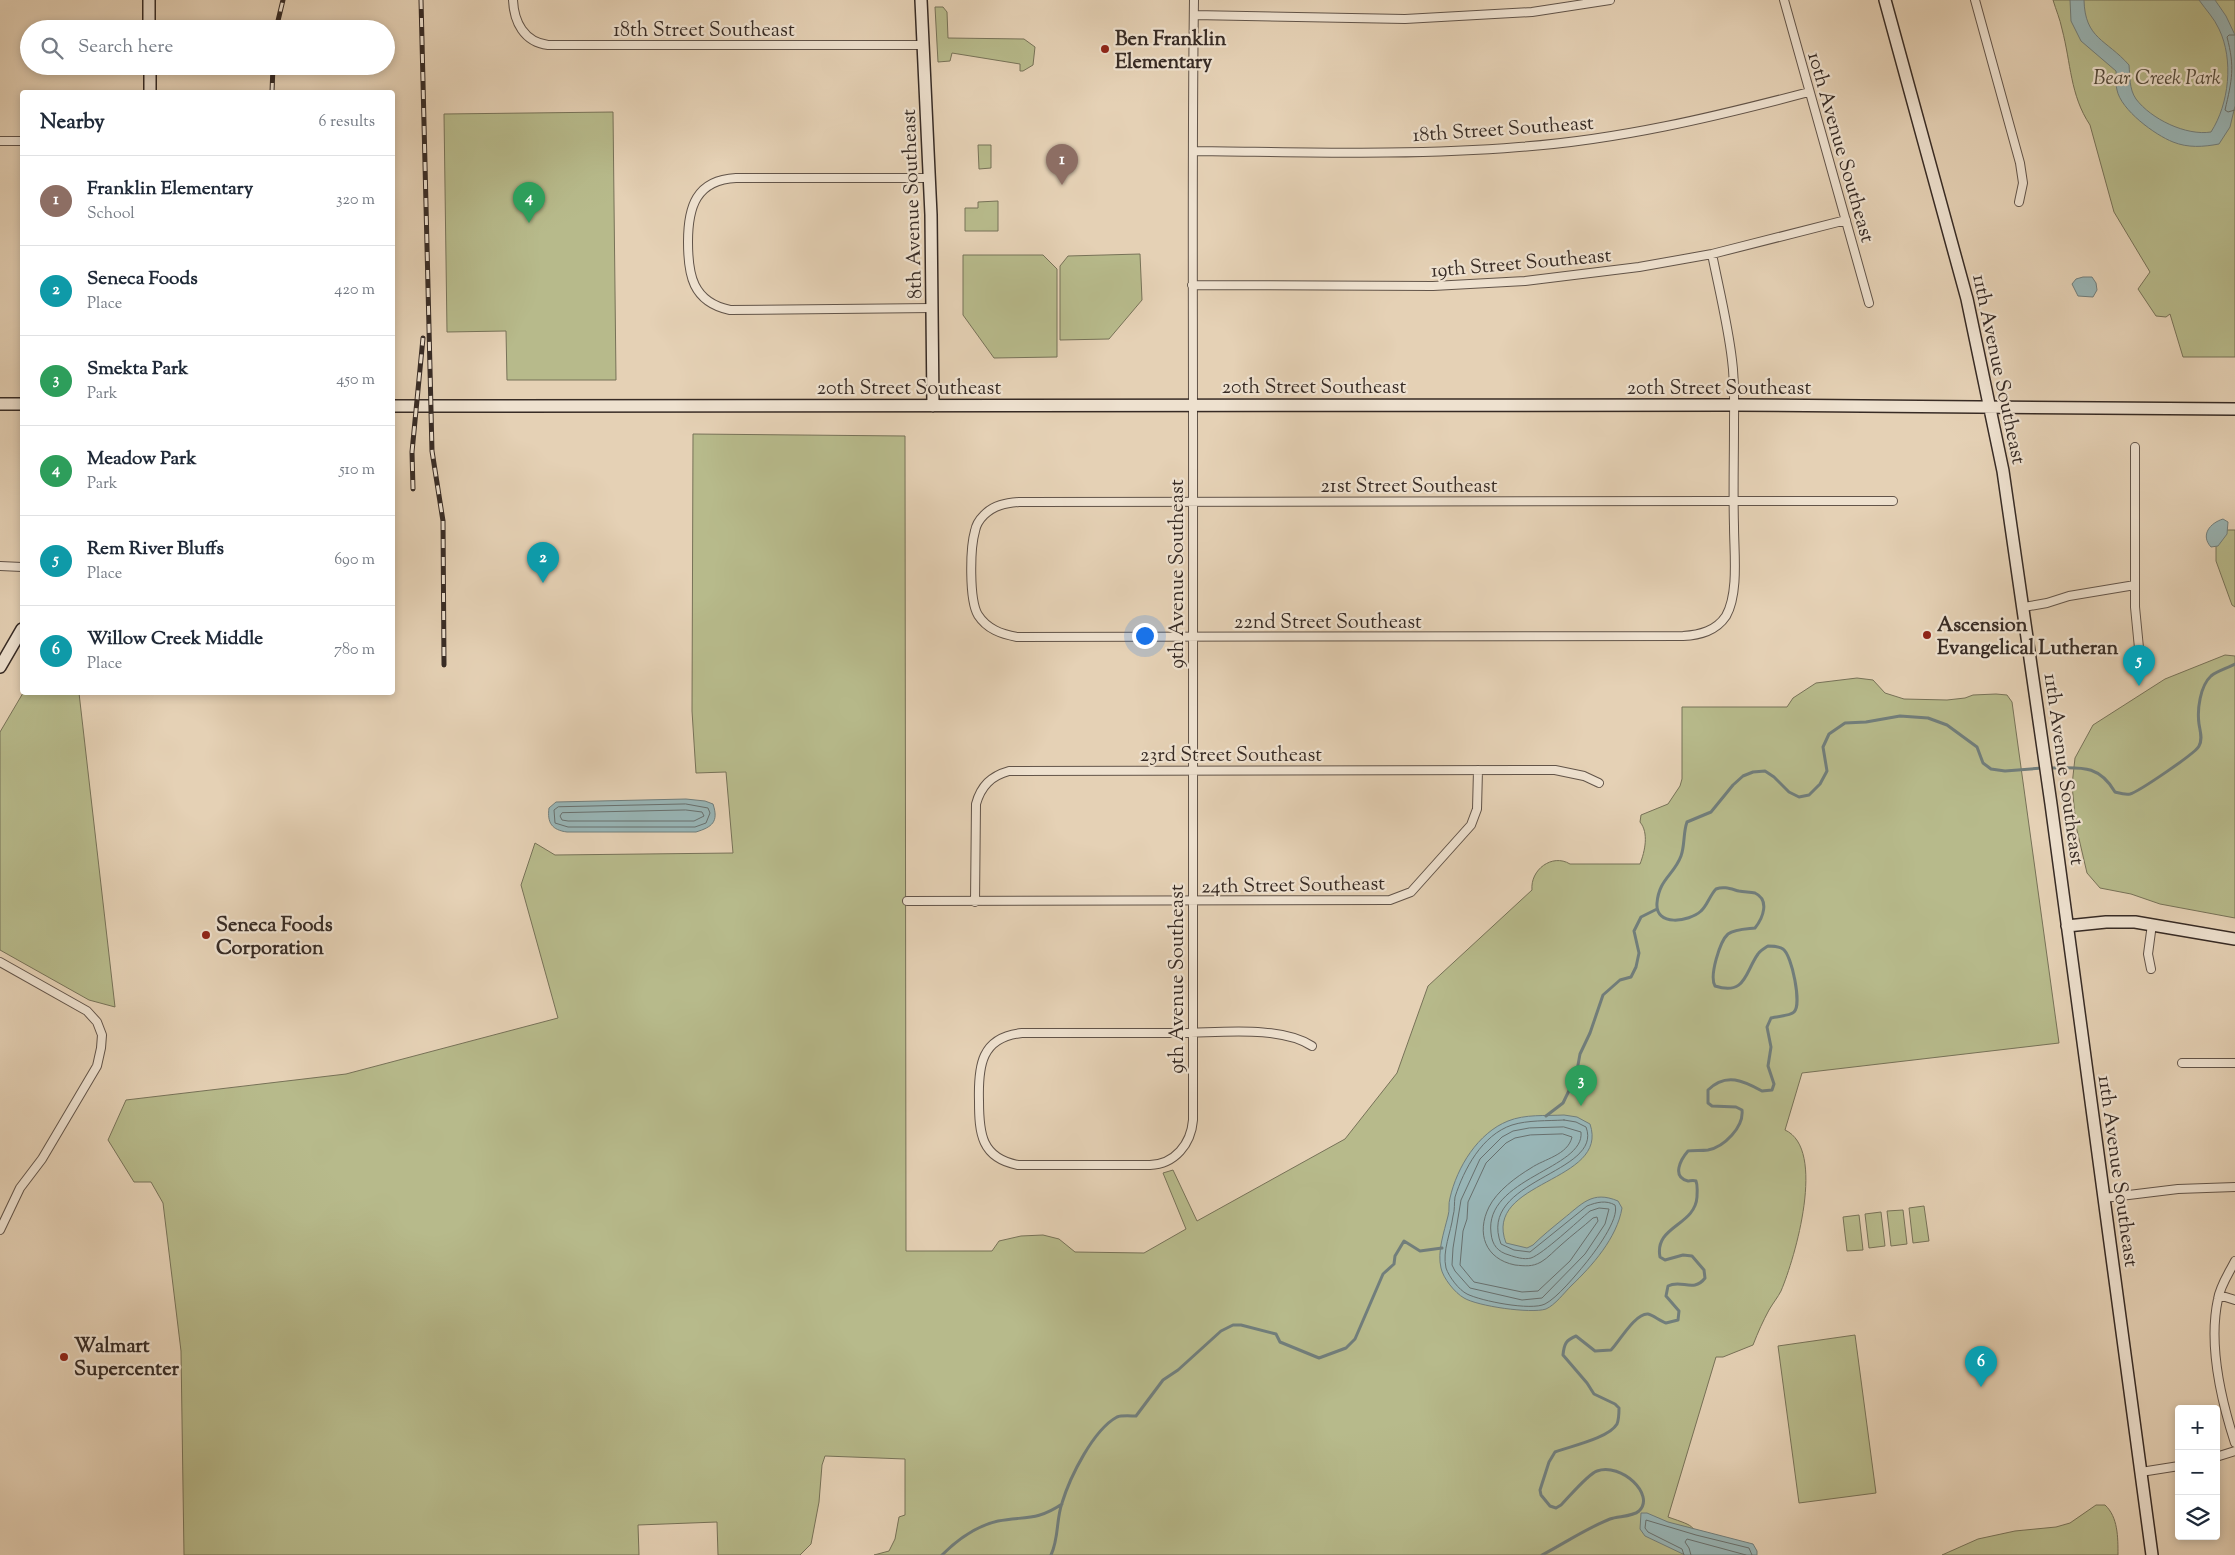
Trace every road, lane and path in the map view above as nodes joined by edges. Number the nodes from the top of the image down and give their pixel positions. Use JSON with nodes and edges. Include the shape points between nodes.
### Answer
{"nodes":[{"id":1,"x":149,"y":0,"type":"edge"},
{"id":2,"x":513,"y":0,"type":"edge"},
{"id":3,"x":921,"y":0,"type":"edge"},
{"id":4,"x":1194,"y":0,"type":"edge"},
{"id":5,"x":1610,"y":0,"type":"edge"},
{"id":6,"x":1784,"y":0,"type":"edge"},
{"id":7,"x":1884,"y":0,"type":"edge"},
{"id":8,"x":1975,"y":0,"type":"edge"},
{"id":9,"x":1194,"y":14,"type":"junction"},
{"id":10,"x":149,"y":20,"type":"edge"},
{"id":11,"x":923,"y":45,"type":"junction"},
{"id":12,"x":150,"y":75,"type":"edge"},
{"id":13,"x":150,"y":90,"type":"edge"},
{"id":14,"x":1809,"y":92,"type":"junction"},
{"id":15,"x":0,"y":141,"type":"edge"},
{"id":16,"x":20,"y":141,"type":"edge"},
{"id":17,"x":1194,"y":151,"type":"junction"},
{"id":18,"x":930,"y":178,"type":"junction"},
{"id":19,"x":2019,"y":202,"type":"dead end"},
{"id":20,"x":1846,"y":220,"type":"junction"},
{"id":21,"x":1712,"y":254,"type":"junction"},
{"id":22,"x":1192,"y":285,"type":"junction"},
{"id":23,"x":1869,"y":303,"type":"dead end"},
{"id":24,"x":933,"y":308,"type":"junction"},
{"id":25,"x":0,"y":404,"type":"edge"},
{"id":26,"x":20,"y":404,"type":"edge"},
{"id":27,"x":1193,"y":405,"type":"junction"},
{"id":28,"x":1734,"y":405,"type":"junction"},
{"id":29,"x":395,"y":406,"type":"edge"},
{"id":30,"x":933,"y":406,"type":"junction"},
{"id":31,"x":1991,"y":408,"type":"junction"},
{"id":32,"x":2235,"y":409,"type":"edge"},
{"id":33,"x":2135,"y":447,"type":"dead end"},
{"id":34,"x":1734,"y":501,"type":"junction"},
{"id":35,"x":1893,"y":501,"type":"dead end"},
{"id":36,"x":1193,"y":502,"type":"junction"},
{"id":37,"x":0,"y":566,"type":"edge"},
{"id":38,"x":20,"y":567,"type":"edge"},
{"id":39,"x":972,"y":569,"type":"joint"},
{"id":40,"x":2135,"y":585,"type":"junction"},
{"id":41,"x":2024,"y":607,"type":"junction"},
{"id":42,"x":20,"y":632,"type":"edge"},
{"id":43,"x":1192,"y":638,"type":"junction"},
{"id":44,"x":2139,"y":648,"type":"dead end"},
{"id":45,"x":0,"y":667,"type":"edge"},
{"id":46,"x":1192,"y":770,"type":"junction"},
{"id":47,"x":1478,"y":770,"type":"junction"},
{"id":48,"x":1599,"y":783,"type":"dead end"},
{"id":49,"x":907,"y":901,"type":"dead end"},
{"id":50,"x":975,"y":902,"type":"junction"},
{"id":51,"x":1192,"y":902,"type":"junction"},
{"id":52,"x":2152,"y":924,"type":"junction"},
{"id":53,"x":2067,"y":926,"type":"junction"},
{"id":54,"x":2235,"y":939,"type":"edge"},
{"id":55,"x":0,"y":962,"type":"edge"},
{"id":56,"x":2151,"y":969,"type":"dead end"},
{"id":57,"x":1193,"y":1033,"type":"junction"},
{"id":58,"x":1312,"y":1046,"type":"dead end"},
{"id":59,"x":2182,"y":1064,"type":"dead end"},
{"id":60,"x":2235,"y":1064,"type":"edge"},
{"id":61,"x":2235,"y":1187,"type":"edge"},
{"id":62,"x":2104,"y":1198,"type":"junction"},
{"id":63,"x":0,"y":1230,"type":"edge"},
{"id":64,"x":2235,"y":1261,"type":"edge"},
{"id":65,"x":2219,"y":1295,"type":"junction"},
{"id":66,"x":2235,"y":1300,"type":"edge"},
{"id":67,"x":2235,"y":1443,"type":"edge"},
{"id":68,"x":2235,"y":1451,"type":"edge"},
{"id":69,"x":2220,"y":1456,"type":"edge"},
{"id":70,"x":2175,"y":1467,"type":"edge"},
{"id":71,"x":2141,"y":1472,"type":"junction"},
{"id":72,"x":2152,"y":1555,"type":"edge"}],
"edges":[{"from":1,"to":10,"type":"street"},
{"from":2,"to":11,"type":"street","name":"18th Street Southeast","via":[[515,17],[522,30],[533,40],[548,45]]},
{"from":3,"to":11,"type":"street","name":"8th Avenue Southeast"},
{"from":4,"to":9,"type":"street","name":"9th Avenue Southeast"},
{"from":5,"to":9,"type":"street","via":[[1532,12],[1405,19]]},
{"from":6,"to":14,"type":"street","name":"10th Avenue Southeast"},
{"from":7,"to":31,"type":"street","name":"11th Avenue Southeast","via":[[1967,299]]},
{"from":8,"to":19,"type":"street","via":[[2020,163],[2023,183]]},
{"from":9,"to":17,"type":"street","name":"9th Avenue Southeast"},
{"from":11,"to":18,"type":"street","name":"8th Avenue Southeast"},
{"from":12,"to":13,"type":"street"},
{"from":14,"to":17,"type":"street","name":"18th Street Southeast","via":[[1656,128],[1520,147],[1391,152]]},
{"from":14,"to":20,"type":"street","name":"10th Avenue Southeast"},
{"from":15,"to":16,"type":"street"},
{"from":17,"to":22,"type":"street","name":"9th Avenue Southeast"},
{"from":18,"to":24,"type":"street","name":"8th Avenue Southeast"},
{"from":18,"to":24,"type":"street","via":[[719,180],[703,190],[691,207],[688,267],[696,288],[707,300],[727,309]]},
{"from":20,"to":21,"type":"street","name":"19th Street Southeast"},
{"from":20,"to":23,"type":"street","name":"10th Avenue Southeast"},
{"from":21,"to":22,"type":"street","name":"19th Street Southeast","via":[[1629,269],[1480,285]]},
{"from":21,"to":28,"type":"street","via":[[1732,361]]},
{"from":22,"to":27,"type":"street","name":"9th Avenue Southeast"},
{"from":24,"to":30,"type":"street","name":"8th Avenue Southeast"},
{"from":25,"to":26,"type":"street"},
{"from":27,"to":28,"type":"street","name":"20th Street Southeast"},
{"from":27,"to":30,"type":"street","name":"20th Street Southeast"},
{"from":27,"to":36,"type":"street","name":"9th Avenue Southeast"},
{"from":28,"to":31,"type":"street","name":"20th Street Southeast"},
{"from":28,"to":34,"type":"street"},
{"from":29,"to":30,"type":"street","name":"20th Street Southeast"},
{"from":31,"to":32,"type":"street","name":"20th Street Southeast"},
{"from":31,"to":41,"type":"street","name":"11th Avenue Southeast"},
{"from":33,"to":40,"type":"street"},
{"from":34,"to":35,"type":"street","name":"21st Street Southeast"},
{"from":34,"to":36,"type":"street","name":"21st Street Southeast"},
{"from":34,"to":43,"type":"street","name":"22nd Street Southeast","via":[[1734,589],[1731,605],[1720,623],[1705,633],[1683,636]]},
{"from":36,"to":39,"type":"street","name":"21st Street Southeast","via":[[1019,502],[998,505],[983,516],[975,530]]},
{"from":36,"to":43,"type":"street","name":"9th Avenue Southeast"},
{"from":37,"to":38,"type":"street"},
{"from":39,"to":43,"type":"street","name":"22nd Street Southeast","via":[[978,615],[993,630],[1006,635]]},
{"from":40,"to":41,"type":"street"},
{"from":40,"to":44,"type":"street"},
{"from":41,"to":53,"type":"street","name":"11th Avenue Southeast"},
{"from":42,"to":45,"type":"street"},
{"from":43,"to":46,"type":"street","name":"9th Avenue Southeast"},
{"from":46,"to":47,"type":"street","name":"23rd Street Southeast"},
{"from":46,"to":50,"type":"street","name":"23rd Street Southeast","via":[[1016,770],[993,777],[980,791],[976,804]]},
{"from":46,"to":51,"type":"street","name":"9th Avenue Southeast"},
{"from":47,"to":48,"type":"street","name":"23rd Street Southeast","via":[[1554,770],[1584,776]]},
{"from":47,"to":51,"type":"street","name":"24th Street Southeast","via":[[1477,809],[1471,825],[1406,895],[1381,901]]},
{"from":49,"to":50,"type":"street","name":"24th Street Southeast"},
{"from":50,"to":51,"type":"street","name":"24th Street Southeast"},
{"from":51,"to":57,"type":"street","name":"9th Avenue Southeast"},
{"from":52,"to":53,"type":"street","via":[[2122,921]]},
{"from":52,"to":54,"type":"street"},
{"from":52,"to":56,"type":"street","via":[[2148,954]]},
{"from":53,"to":62,"type":"street","name":"11th Avenue Southeast"},
{"from":55,"to":63,"type":"street","via":[[87,1012],[97,1022],[102,1034],[97,1066],[42,1159],[20,1188]]},
{"from":57,"to":57,"type":"street","name":"9th Avenue Southeast","via":[[1192,1128],[1184,1147],[1173,1158],[1154,1165],[1018,1164],[1008,1163],[992,1153],[984,1141],[979,1124],[979,1075],[983,1058],[1006,1036],[1022,1033]]},
{"from":57,"to":58,"type":"street","via":[[1277,1033],[1298,1038]]},
{"from":59,"to":60,"type":"street"},
{"from":61,"to":62,"type":"street","via":[[2178,1189]]},
{"from":62,"to":71,"type":"street","name":"11th Avenue Southeast"},
{"from":64,"to":65,"type":"street"},
{"from":65,"to":66,"type":"street"},
{"from":65,"to":67,"type":"street","via":[[2216,1314],[2218,1372],[2223,1406]]},
{"from":68,"to":69,"type":"street"},
{"from":70,"to":71,"type":"street"},
{"from":71,"to":72,"type":"street","name":"11th Avenue Southeast"}]}
